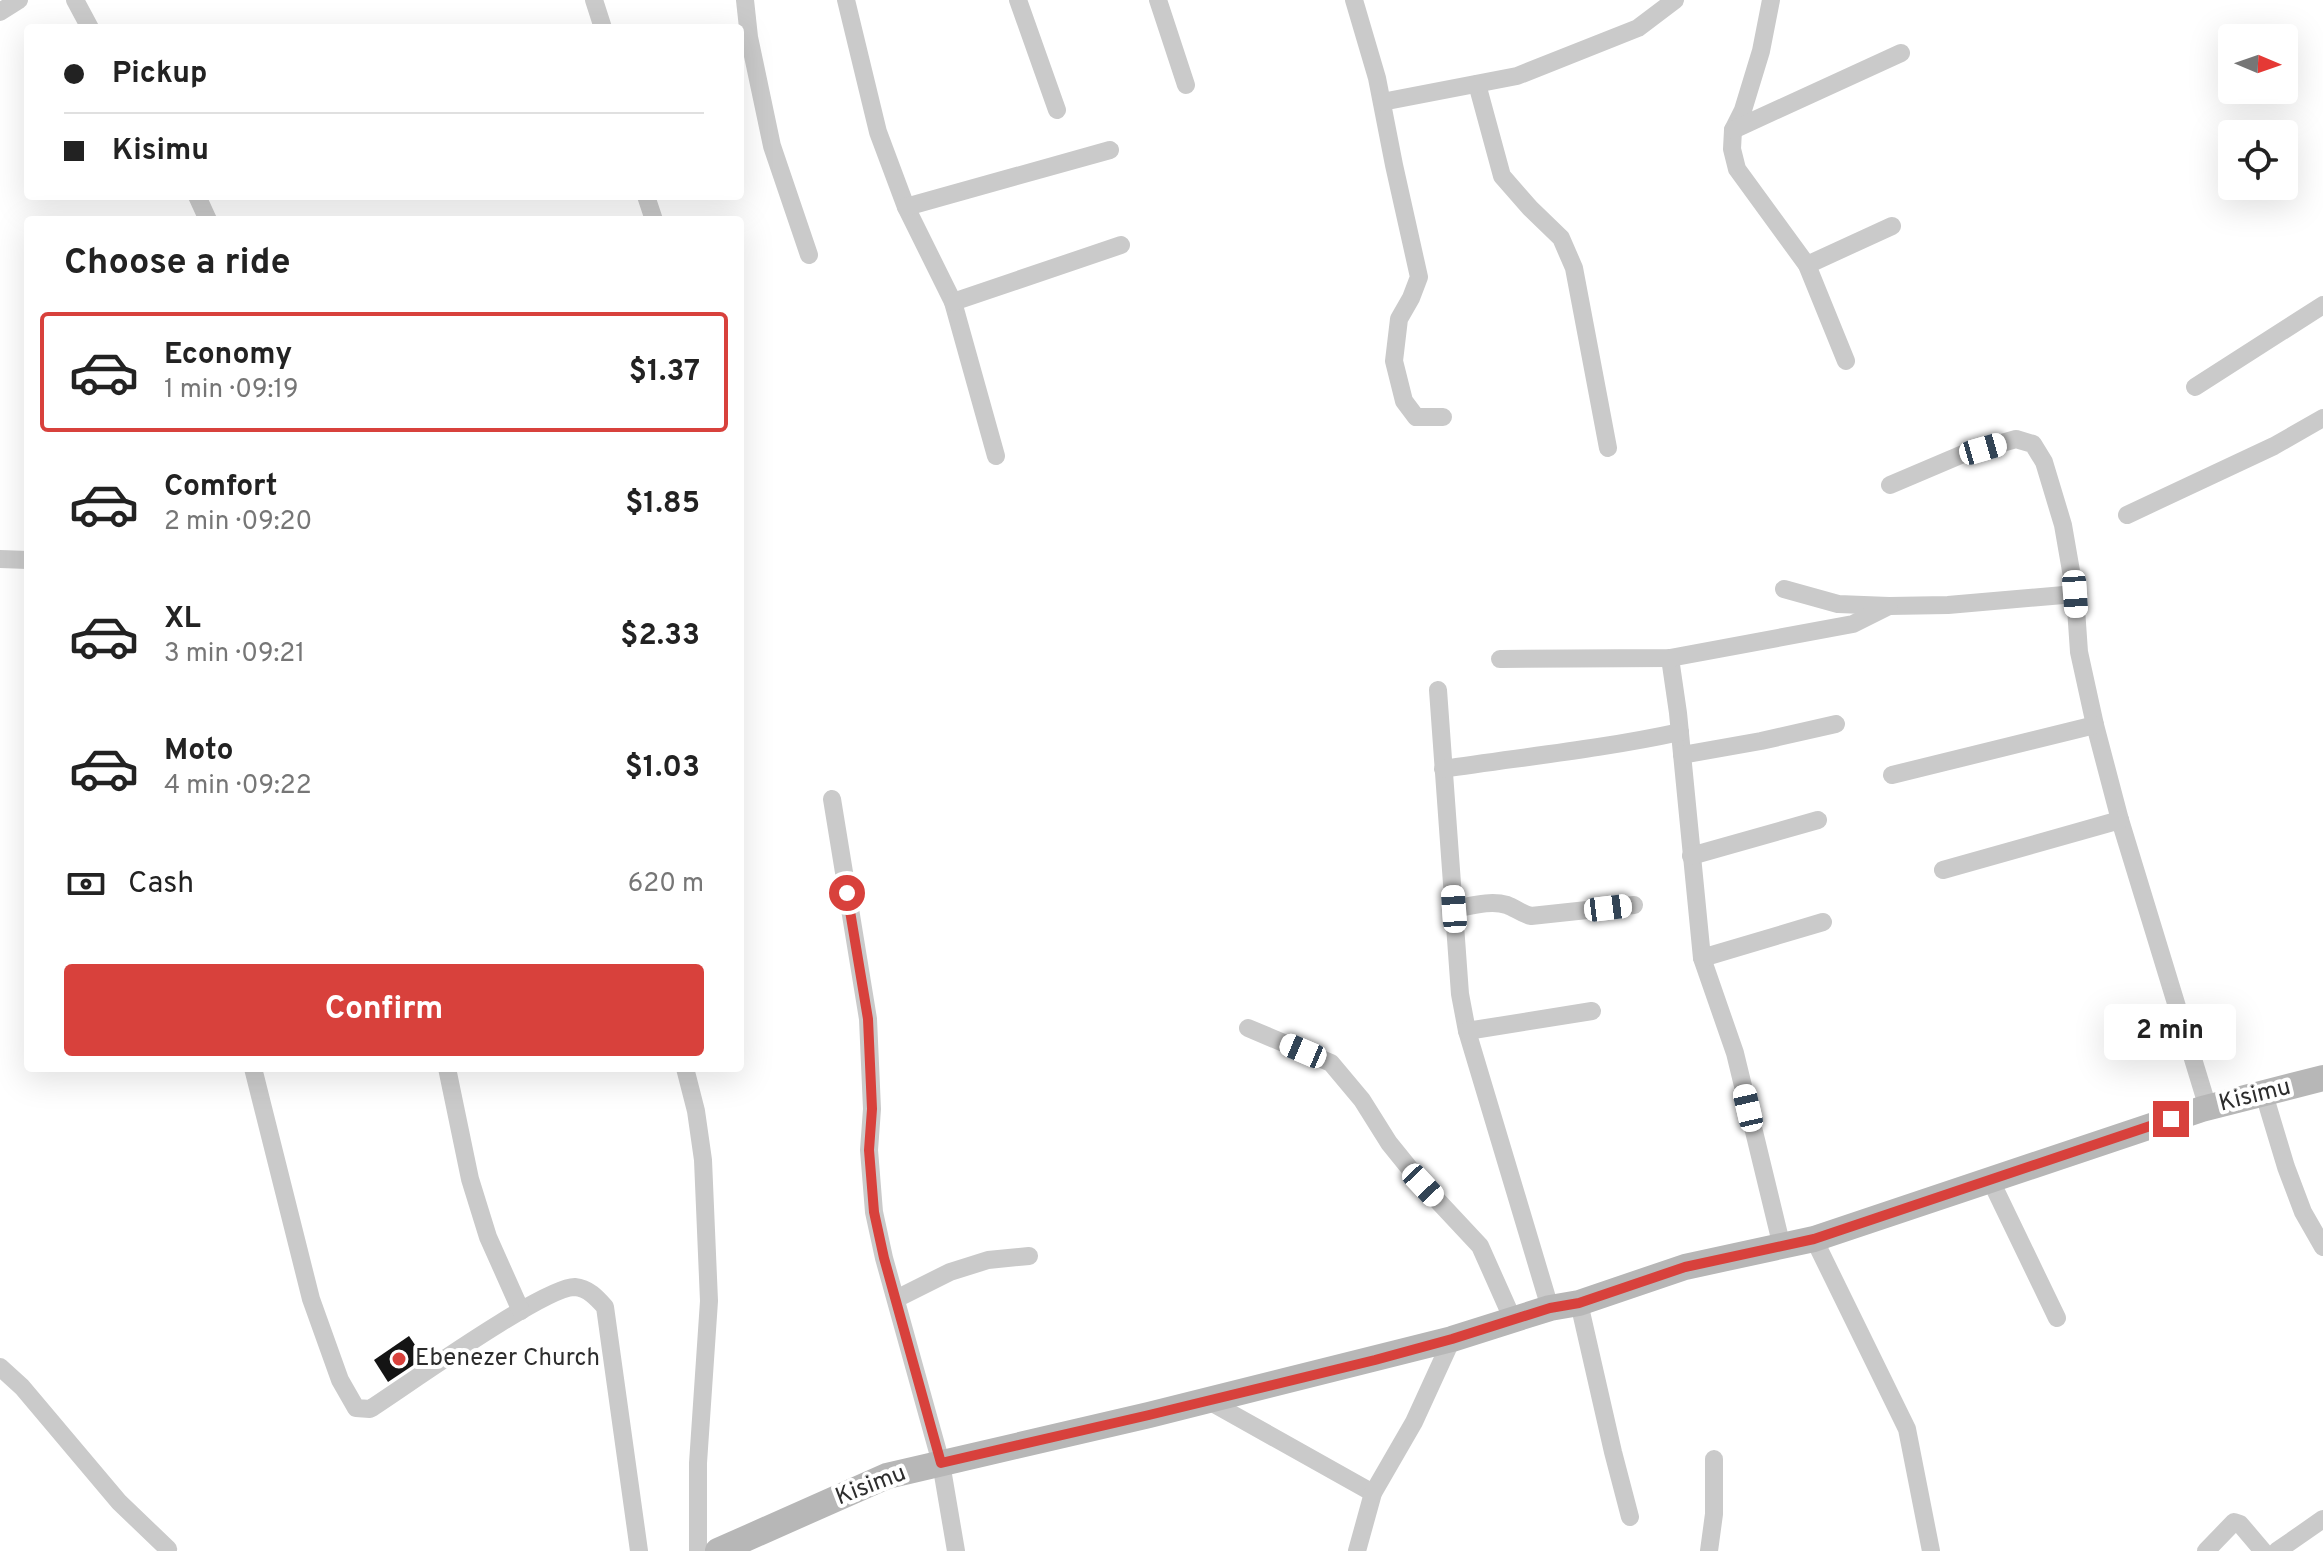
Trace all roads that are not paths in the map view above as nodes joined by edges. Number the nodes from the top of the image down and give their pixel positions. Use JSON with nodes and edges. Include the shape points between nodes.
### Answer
{"nodes":[{"id":1,"x":19,"y":0,"type":"edge"},
{"id":2,"x":75,"y":0,"type":"edge"},
{"id":3,"x":594,"y":0,"type":"edge"},
{"id":4,"x":745,"y":0,"type":"edge"},
{"id":5,"x":846,"y":0,"type":"edge"},
{"id":6,"x":1018,"y":0,"type":"edge"},
{"id":7,"x":1158,"y":0,"type":"edge"},
{"id":8,"x":1354,"y":0,"type":"edge"},
{"id":9,"x":1675,"y":0,"type":"edge"},
{"id":10,"x":1771,"y":0,"type":"edge"},
{"id":11,"x":0,"y":12,"type":"edge"},
{"id":12,"x":88,"y":24,"type":"edge"},
{"id":13,"x":602,"y":24,"type":"edge"},
{"id":14,"x":745,"y":38,"type":"edge"},
{"id":15,"x":1901,"y":53,"type":"dead end"},
{"id":16,"x":1477,"y":84,"type":"junction"},
{"id":17,"x":1186,"y":85,"type":"dead end"},
{"id":18,"x":1382,"y":102,"type":"junction"},
{"id":19,"x":1057,"y":110,"type":"dead end"},
{"id":20,"x":1733,"y":130,"type":"junction"},
{"id":21,"x":1110,"y":150,"type":"dead end"},
{"id":22,"x":906,"y":207,"type":"junction"},
{"id":23,"x":1892,"y":226,"type":"dead end"},
{"id":24,"x":1121,"y":245,"type":"dead end"},
{"id":25,"x":809,"y":255,"type":"dead end"},
{"id":26,"x":1807,"y":265,"type":"junction"},
{"id":27,"x":953,"y":302,"type":"junction"},
{"id":28,"x":2323,"y":305,"type":"edge"},
{"id":29,"x":1846,"y":361,"type":"dead end"},
{"id":30,"x":2195,"y":387,"type":"dead end"},
{"id":31,"x":1443,"y":417,"type":"dead end"},
{"id":32,"x":2323,"y":418,"type":"edge"},
{"id":33,"x":1608,"y":448,"type":"dead end"},
{"id":34,"x":996,"y":456,"type":"dead end"},
{"id":35,"x":1890,"y":485,"type":"dead end"},
{"id":36,"x":2127,"y":515,"type":"dead end"},
{"id":37,"x":0,"y":559,"type":"edge"},
{"id":38,"x":24,"y":560,"type":"edge"},
{"id":39,"x":1784,"y":589,"type":"dead end"},
{"id":40,"x":2075,"y":594,"type":"junction"},
{"id":41,"x":1889,"y":606,"type":"junction"},
{"id":42,"x":1670,"y":658,"type":"junction"},
{"id":43,"x":1500,"y":659,"type":"dead end"},
{"id":44,"x":1438,"y":690,"type":"dead end"},
{"id":45,"x":1836,"y":724,"type":"dead end"},
{"id":46,"x":2095,"y":725,"type":"junction"},
{"id":47,"x":1680,"y":732,"type":"junction"},
{"id":48,"x":1682,"y":755,"type":"junction"},
{"id":49,"x":1443,"y":769,"type":"junction"},
{"id":50,"x":1892,"y":775,"type":"dead end"},
{"id":51,"x":832,"y":799,"type":"dead end"},
{"id":52,"x":1818,"y":820,"type":"dead end"},
{"id":53,"x":2120,"y":820,"type":"junction"},
{"id":54,"x":1691,"y":856,"type":"junction"},
{"id":55,"x":1943,"y":870,"type":"dead end"},
{"id":56,"x":1634,"y":905,"type":"dead end"},
{"id":57,"x":1454,"y":909,"type":"junction"},
{"id":58,"x":1823,"y":922,"type":"dead end"},
{"id":59,"x":1702,"y":958,"type":"junction"},
{"id":60,"x":1592,"y":1011,"type":"dead end"},
{"id":61,"x":1248,"y":1028,"type":"dead end"},
{"id":62,"x":1467,"y":1031,"type":"junction"},
{"id":63,"x":254,"y":1072,"type":"edge"},
{"id":64,"x":448,"y":1072,"type":"edge"},
{"id":65,"x":686,"y":1072,"type":"edge"},
{"id":66,"x":2323,"y":1078,"type":"edge"},
{"id":67,"x":2264,"y":1094,"type":"junction"},
{"id":68,"x":2208,"y":1108,"type":"junction"},
{"id":69,"x":1991,"y":1181,"type":"junction"},
{"id":70,"x":1814,"y":1239,"type":"junction"},
{"id":71,"x":1782,"y":1247,"type":"junction"},
{"id":72,"x":2323,"y":1247,"type":"edge"},
{"id":73,"x":1029,"y":1256,"type":"dead end"},
{"id":74,"x":896,"y":1299,"type":"junction"},
{"id":75,"x":1579,"y":1303,"type":"junction"},
{"id":76,"x":1550,"y":1308,"type":"junction"},
{"id":77,"x":521,"y":1311,"type":"junction"},
{"id":78,"x":2057,"y":1318,"type":"dead end"},
{"id":79,"x":1513,"y":1320,"type":"junction"},
{"id":80,"x":1452,"y":1339,"type":"junction"},
{"id":81,"x":0,"y":1367,"type":"edge"},
{"id":82,"x":1207,"y":1400,"type":"junction"},
{"id":83,"x":1714,"y":1459,"type":"dead end"},
{"id":84,"x":941,"y":1463,"type":"junction"},
{"id":85,"x":1373,"y":1493,"type":"junction"},
{"id":86,"x":1630,"y":1517,"type":"dead end"},
{"id":87,"x":2323,"y":1519,"type":"edge"},
{"id":88,"x":169,"y":1550,"type":"edge"},
{"id":89,"x":639,"y":1551,"type":"edge"},
{"id":90,"x":698,"y":1551,"type":"edge"},
{"id":91,"x":718,"y":1551,"type":"edge"},
{"id":92,"x":956,"y":1551,"type":"edge"},
{"id":93,"x":1357,"y":1551,"type":"edge"},
{"id":94,"x":1709,"y":1551,"type":"edge"},
{"id":95,"x":1931,"y":1551,"type":"edge"},
{"id":96,"x":2206,"y":1551,"type":"edge"},
{"id":97,"x":2263,"y":1551,"type":"edge"},
{"id":98,"x":2277,"y":1551,"type":"edge"}],
"edges":[{"from":1,"to":11,"type":"street"},
{"from":2,"to":12,"type":"street"},
{"from":3,"to":13,"type":"street"},
{"from":4,"to":14,"type":"street"},
{"from":5,"to":22,"type":"street","via":[[878,132]]},
{"from":6,"to":19,"type":"street"},
{"from":7,"to":17,"type":"street"},
{"from":8,"to":18,"type":"street"},
{"from":9,"to":16,"type":"street","via":[[1638,28],[1517,76]]},
{"from":10,"to":20,"type":"street","via":[[1761,51]]},
{"from":14,"to":25,"type":"street","via":[[772,146]]},
{"from":15,"to":20,"type":"street"},
{"from":16,"to":18,"type":"street"},
{"from":16,"to":33,"type":"street","via":[[1502,176],[1561,238],[1574,268]]},
{"from":18,"to":31,"type":"street","via":[[1419,277],[1399,319],[1394,361],[1404,401],[1416,417]]},
{"from":20,"to":26,"type":"street","via":[[1737,169]]},
{"from":21,"to":22,"type":"street"},
{"from":22,"to":27,"type":"street"},
{"from":23,"to":26,"type":"street"},
{"from":24,"to":27,"type":"street"},
{"from":26,"to":29,"type":"street"},
{"from":27,"to":34,"type":"street"},
{"from":28,"to":30,"type":"street"},
{"from":32,"to":36,"type":"street"},
{"from":35,"to":40,"type":"street","via":[[1963,454],[2016,439],[2033,444],[2044,462],[2063,525]]},
{"from":37,"to":38,"type":"street"},
{"from":39,"to":41,"type":"street","via":[[1838,604]]},
{"from":40,"to":41,"type":"street"},
{"from":40,"to":46,"type":"street","via":[[2079,652]]},
{"from":41,"to":42,"type":"street","via":[[1853,624]]},
{"from":42,"to":43,"type":"street"},
{"from":42,"to":47,"type":"street"},
{"from":44,"to":49,"type":"street"},
{"from":45,"to":48,"type":"street"},
{"from":46,"to":50,"type":"street"},
{"from":46,"to":53,"type":"street"},
{"from":47,"to":48,"type":"street"},
{"from":47,"to":49,"type":"street"},
{"from":48,"to":54,"type":"street"},
{"from":49,"to":57,"type":"street"},
{"from":51,"to":74,"type":"street","via":[[868,1019],[874,1212]]},
{"from":52,"to":54,"type":"street"},
{"from":53,"to":55,"type":"street"},
{"from":53,"to":68,"type":"street"},
{"from":54,"to":59,"type":"street"},
{"from":56,"to":57,"type":"street","via":[[1531,916],[1493,903]]},
{"from":57,"to":62,"type":"street"},
{"from":58,"to":59,"type":"street"},
{"from":59,"to":71,"type":"street","via":[[1735,1053]]},
{"from":60,"to":62,"type":"street"},
{"from":61,"to":79,"type":"street","via":[[1331,1063],[1423,1185],[1480,1246]]},
{"from":62,"to":76,"type":"street"},
{"from":63,"to":77,"type":"street","via":[[311,1299],[340,1380],[356,1408],[370,1409]]},
{"from":64,"to":77,"type":"street","via":[[470,1179],[488,1237]]},
{"from":65,"to":90,"type":"street","via":[[703,1160],[709,1301]]},
{"from":66,"to":67,"type":"street","name":"Kisimu"},
{"from":67,"to":68,"type":"street","name":"Kisimu"},
{"from":67,"to":72,"type":"street","via":[[2303,1212]]},
{"from":68,"to":69,"type":"street","name":"Kisimu"},
{"from":69,"to":70,"type":"street","name":"Kisimu"},
{"from":69,"to":78,"type":"street"},
{"from":70,"to":71,"type":"street","name":"Kisimu"},
{"from":70,"to":95,"type":"street","via":[[1907,1429]]},
{"from":71,"to":75,"type":"street","name":"Kisimu","via":[[1685,1267]]},
{"from":73,"to":74,"type":"street","via":[[988,1260],[950,1272]]},
{"from":74,"to":84,"type":"street"},
{"from":75,"to":76,"type":"street","name":"Kisimu"},
{"from":75,"to":86,"type":"street"},
{"from":76,"to":79,"type":"street","name":"Kisimu"},
{"from":77,"to":89,"type":"street","via":[[575,1287],[593,1294],[605,1307]]},
{"from":79,"to":80,"type":"street","name":"Kisimu"},
{"from":80,"to":82,"type":"street","name":"Kisimu"},
{"from":80,"to":85,"type":"street","via":[[1414,1422]]},
{"from":81,"to":88,"type":"street","via":[[119,1502]]},
{"from":82,"to":84,"type":"street","name":"Kisimu"},
{"from":82,"to":85,"type":"street"},
{"from":83,"to":94,"type":"street"},
{"from":84,"to":91,"type":"street","name":"Kisimu","via":[[887,1476]]},
{"from":84,"to":92,"type":"street"},
{"from":85,"to":93,"type":"street"},
{"from":87,"to":98,"type":"street"},
{"from":96,"to":97,"type":"street","via":[[2234,1522]]}]}
